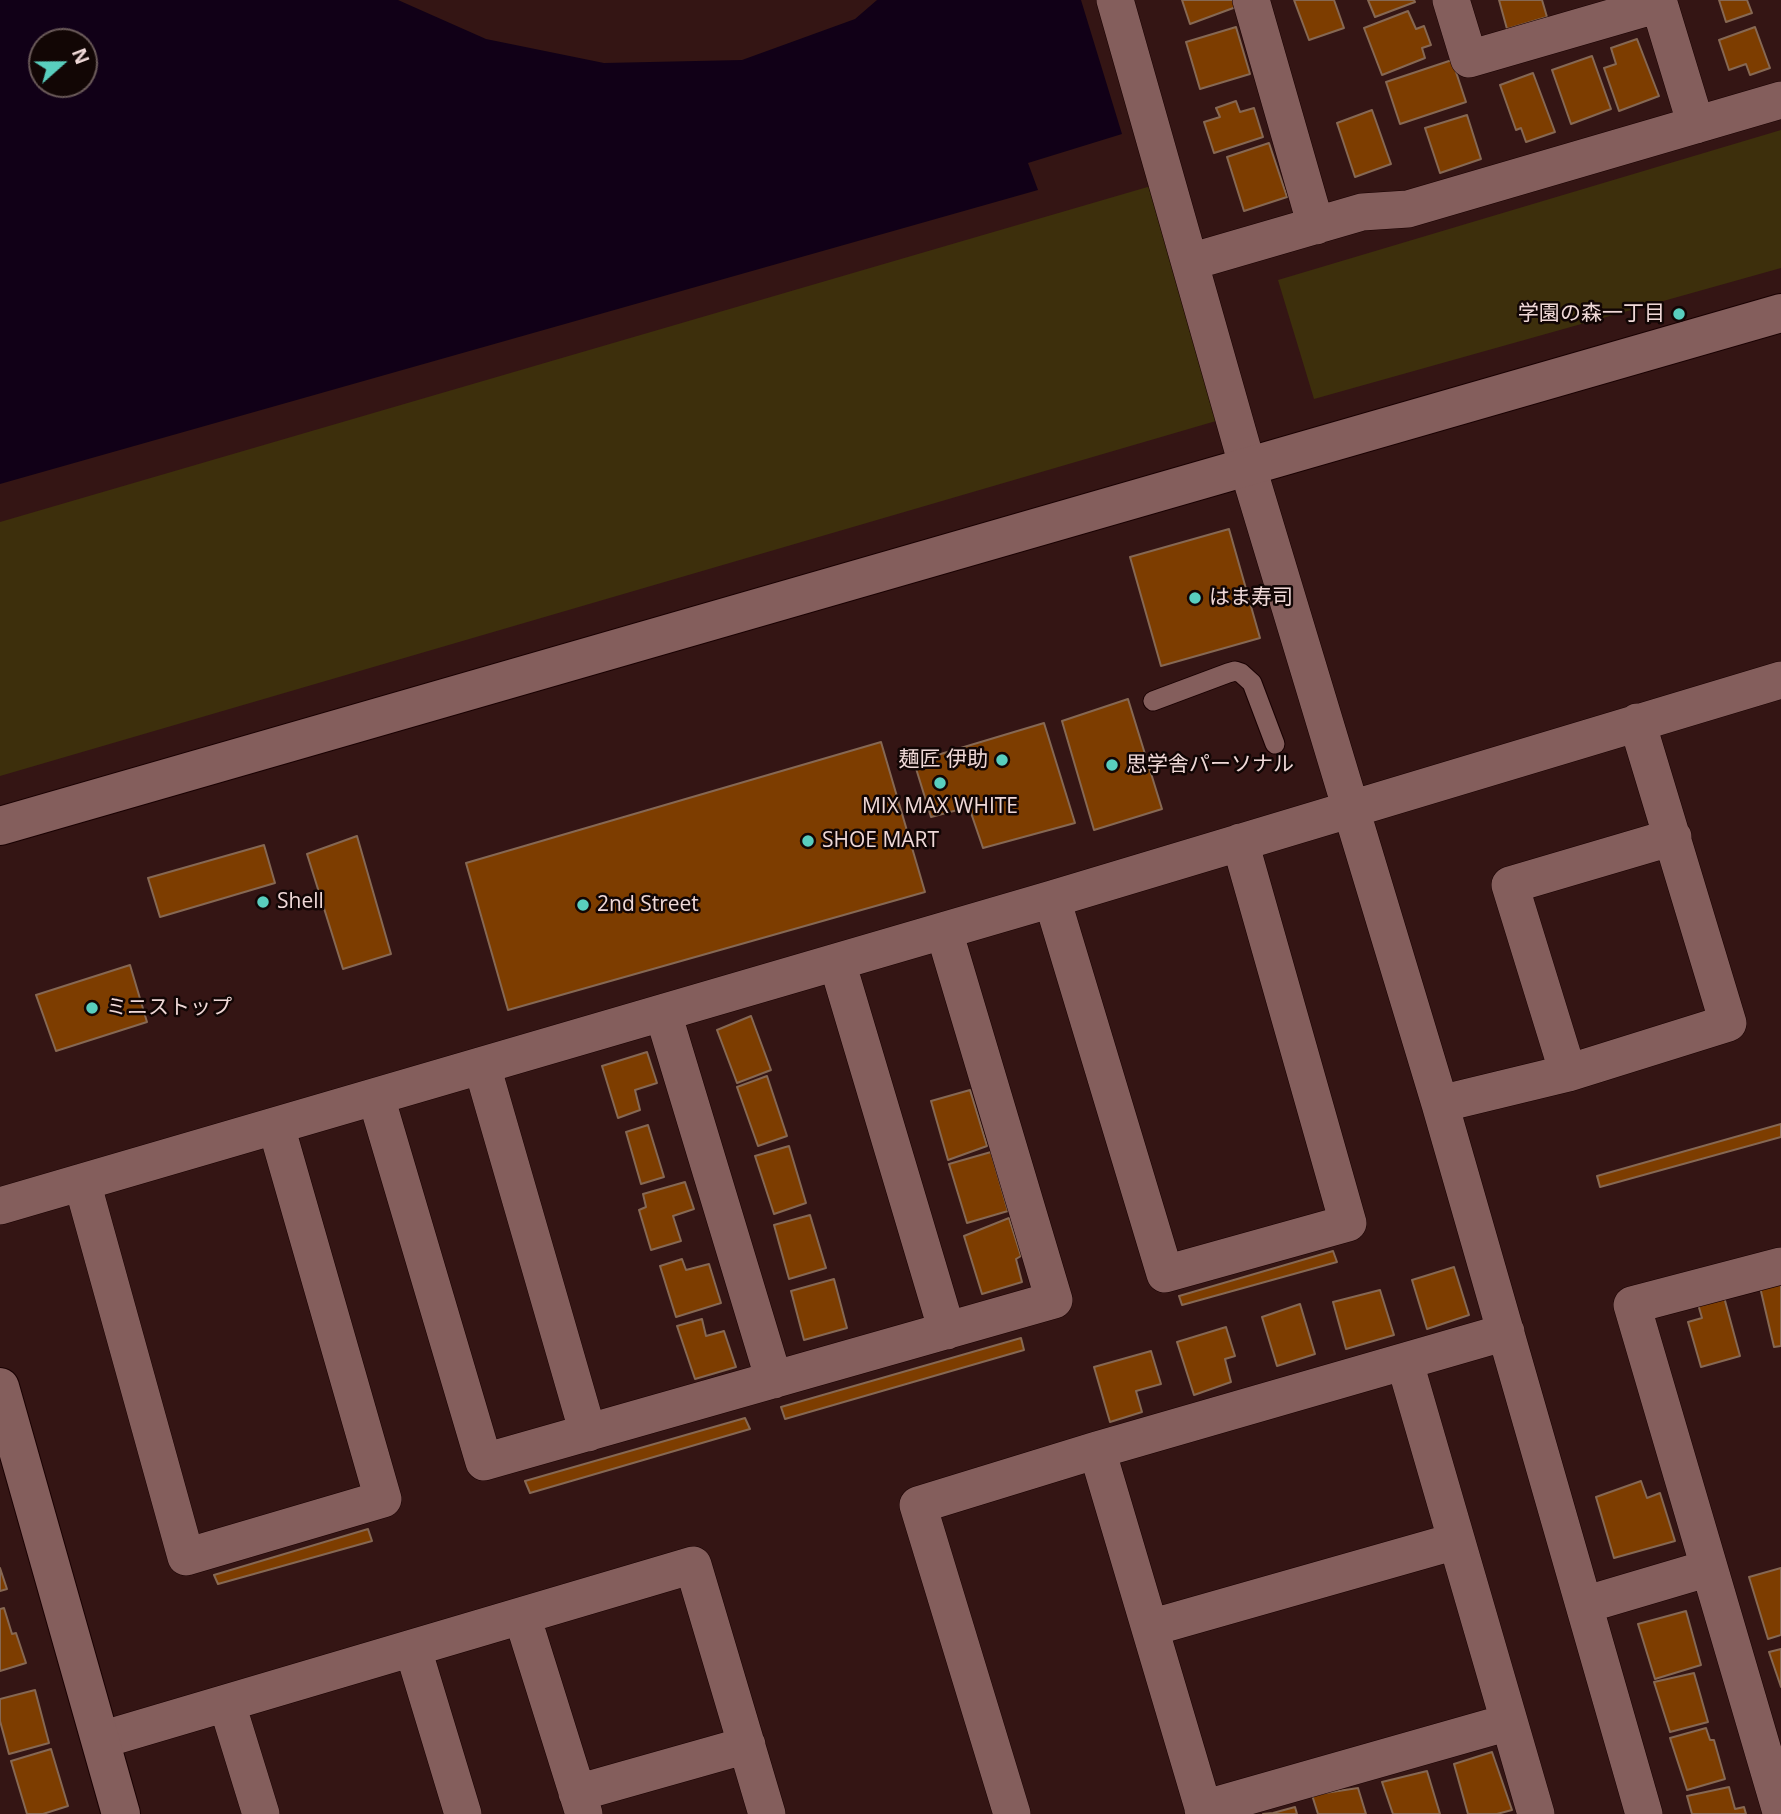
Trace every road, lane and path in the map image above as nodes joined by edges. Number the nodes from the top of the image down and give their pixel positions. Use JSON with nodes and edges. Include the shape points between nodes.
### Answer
{"nodes":[{"id":1,"x":1115,"y":0,"type":"edge"},
{"id":2,"x":1251,"y":0,"type":"edge"},
{"id":3,"x":1451,"y":0,"type":"edge"},
{"id":4,"x":1658,"y":2,"type":"edge"},
{"id":5,"x":1781,"y":100,"type":"edge"},
{"id":6,"x":1696,"y":125,"type":"junction"},
{"id":7,"x":1316,"y":226,"type":"junction"},
{"id":8,"x":1190,"y":262,"type":"junction"},
{"id":9,"x":1781,"y":313,"type":"edge"},
{"id":10,"x":1248,"y":468,"type":"junction"},
{"id":11,"x":1778,"y":691,"type":"edge"},
{"id":12,"x":1153,"y":701,"type":"dead end"},
{"id":13,"x":1637,"y":722,"type":"junction"},
{"id":14,"x":1275,"y":744,"type":"dead end"},
{"id":15,"x":1351,"y":808,"type":"junction"},
{"id":16,"x":0,"y":826,"type":"edge"},
{"id":17,"x":1673,"y":837,"type":"junction"},
{"id":18,"x":1240,"y":842,"type":"junction"},
{"id":19,"x":1052,"y":899,"type":"junction"},
{"id":20,"x":944,"y":931,"type":"junction"},
{"id":21,"x":837,"y":962,"type":"junction"},
{"id":22,"x":663,"y":1013,"type":"junction"},
{"id":23,"x":482,"y":1066,"type":"junction"},
{"id":24,"x":1568,"y":1073,"type":"junction"},
{"id":25,"x":376,"y":1097,"type":"junction"},
{"id":26,"x":1440,"y":1104,"type":"junction"},
{"id":27,"x":276,"y":1126,"type":"junction"},
{"id":28,"x":82,"y":1182,"type":"junction"},
{"id":29,"x":0,"y":1206,"type":"edge"},
{"id":30,"x":1781,"y":1266,"type":"edge"},
{"id":31,"x":947,"y":1331,"type":"junction"},
{"id":32,"x":1506,"y":1332,"type":"junction"},
{"id":33,"x":1405,"y":1363,"type":"junction"},
{"id":34,"x":774,"y":1380,"type":"junction"},
{"id":35,"x":0,"y":1387,"type":"edge"},
{"id":36,"x":588,"y":1433,"type":"junction"},
{"id":37,"x":1097,"y":1450,"type":"junction"},
{"id":38,"x":1456,"y":1541,"type":"junction"},
{"id":39,"x":1709,"y":1568,"type":"junction"},
{"id":40,"x":1584,"y":1605,"type":"junction"},
{"id":41,"x":522,"y":1616,"type":"junction"},
{"id":42,"x":1150,"y":1628,"type":"junction"},
{"id":43,"x":413,"y":1649,"type":"junction"},
{"id":44,"x":227,"y":1704,"type":"junction"},
{"id":45,"x":1509,"y":1722,"type":"junction"},
{"id":46,"x":101,"y":1740,"type":"junction"},
{"id":47,"x":747,"y":1745,"type":"junction"},
{"id":48,"x":581,"y":1804,"type":"edge"},
{"id":49,"x":1204,"y":1811,"type":"edge"},
{"id":50,"x":1781,"y":1812,"type":"edge"},
{"id":51,"x":121,"y":1814,"type":"edge"},
{"id":52,"x":261,"y":1814,"type":"edge"},
{"id":53,"x":463,"y":1814,"type":"edge"},
{"id":54,"x":768,"y":1814,"type":"edge"},
{"id":55,"x":1012,"y":1814,"type":"edge"},
{"id":56,"x":1536,"y":1814,"type":"edge"},
{"id":57,"x":1644,"y":1814,"type":"edge"}],
"edges":[{"from":1,"to":8,"type":"street"},
{"from":2,"to":7,"type":"street"},
{"from":3,"to":4,"type":"street","via":[[1469,59]]},
{"from":4,"to":6,"type":"street"},
{"from":5,"to":6,"type":"street"},
{"from":6,"to":7,"type":"street","via":[[1409,209],[1362,212]]},
{"from":7,"to":8,"type":"street"},
{"from":8,"to":10,"type":"street"},
{"from":9,"to":10,"type":"street"},
{"from":10,"to":15,"type":"street"},
{"from":10,"to":16,"type":"street"},
{"from":11,"to":13,"type":"street"},
{"from":12,"to":14,"type":"lane","via":[[1228,673],[1241,673],[1252,683]]},
{"from":13,"to":15,"type":"street"},
{"from":13,"to":17,"type":"street"},
{"from":15,"to":18,"type":"street"},
{"from":15,"to":26,"type":"street"},
{"from":17,"to":24,"type":"street","via":[[1728,1023]]},
{"from":17,"to":24,"type":"street","via":[[1510,885]]},
{"from":18,"to":19,"type":"street"},
{"from":18,"to":19,"type":"street","via":[[1348,1223],[1165,1274]]},
{"from":19,"to":20,"type":"street"},
{"from":20,"to":21,"type":"street"},
{"from":20,"to":31,"type":"street","via":[[1054,1300]]},
{"from":21,"to":22,"type":"street"},
{"from":21,"to":31,"type":"street"},
{"from":22,"to":23,"type":"street"},
{"from":22,"to":34,"type":"street"},
{"from":23,"to":25,"type":"street"},
{"from":23,"to":36,"type":"street"},
{"from":24,"to":26,"type":"street"},
{"from":25,"to":27,"type":"street"},
{"from":25,"to":36,"type":"street","via":[[484,1462]]},
{"from":26,"to":32,"type":"street"},
{"from":27,"to":28,"type":"street"},
{"from":27,"to":28,"type":"street","via":[[383,1499],[186,1557]]},
{"from":28,"to":29,"type":"street"},
{"from":30,"to":39,"type":"street","via":[[1632,1305]]},
{"from":31,"to":34,"type":"street"},
{"from":32,"to":33,"type":"street"},
{"from":32,"to":40,"type":"street"},
{"from":33,"to":37,"type":"street"},
{"from":33,"to":38,"type":"street"},
{"from":34,"to":36,"type":"street"},
{"from":35,"to":46,"type":"street"},
{"from":37,"to":42,"type":"street"},
{"from":37,"to":55,"type":"street","via":[[918,1505]]},
{"from":38,"to":42,"type":"street"},
{"from":38,"to":45,"type":"street"},
{"from":39,"to":40,"type":"street"},
{"from":39,"to":50,"type":"street"},
{"from":40,"to":57,"type":"street"},
{"from":41,"to":43,"type":"street"},
{"from":41,"to":47,"type":"street","via":[[693,1565]]},
{"from":41,"to":48,"type":"street"},
{"from":42,"to":49,"type":"street"},
{"from":43,"to":44,"type":"street"},
{"from":43,"to":53,"type":"street"},
{"from":44,"to":46,"type":"street"},
{"from":44,"to":52,"type":"street"},
{"from":45,"to":49,"type":"street"},
{"from":45,"to":56,"type":"street"},
{"from":46,"to":51,"type":"street"},
{"from":47,"to":48,"type":"street"},
{"from":47,"to":54,"type":"street"}]}
